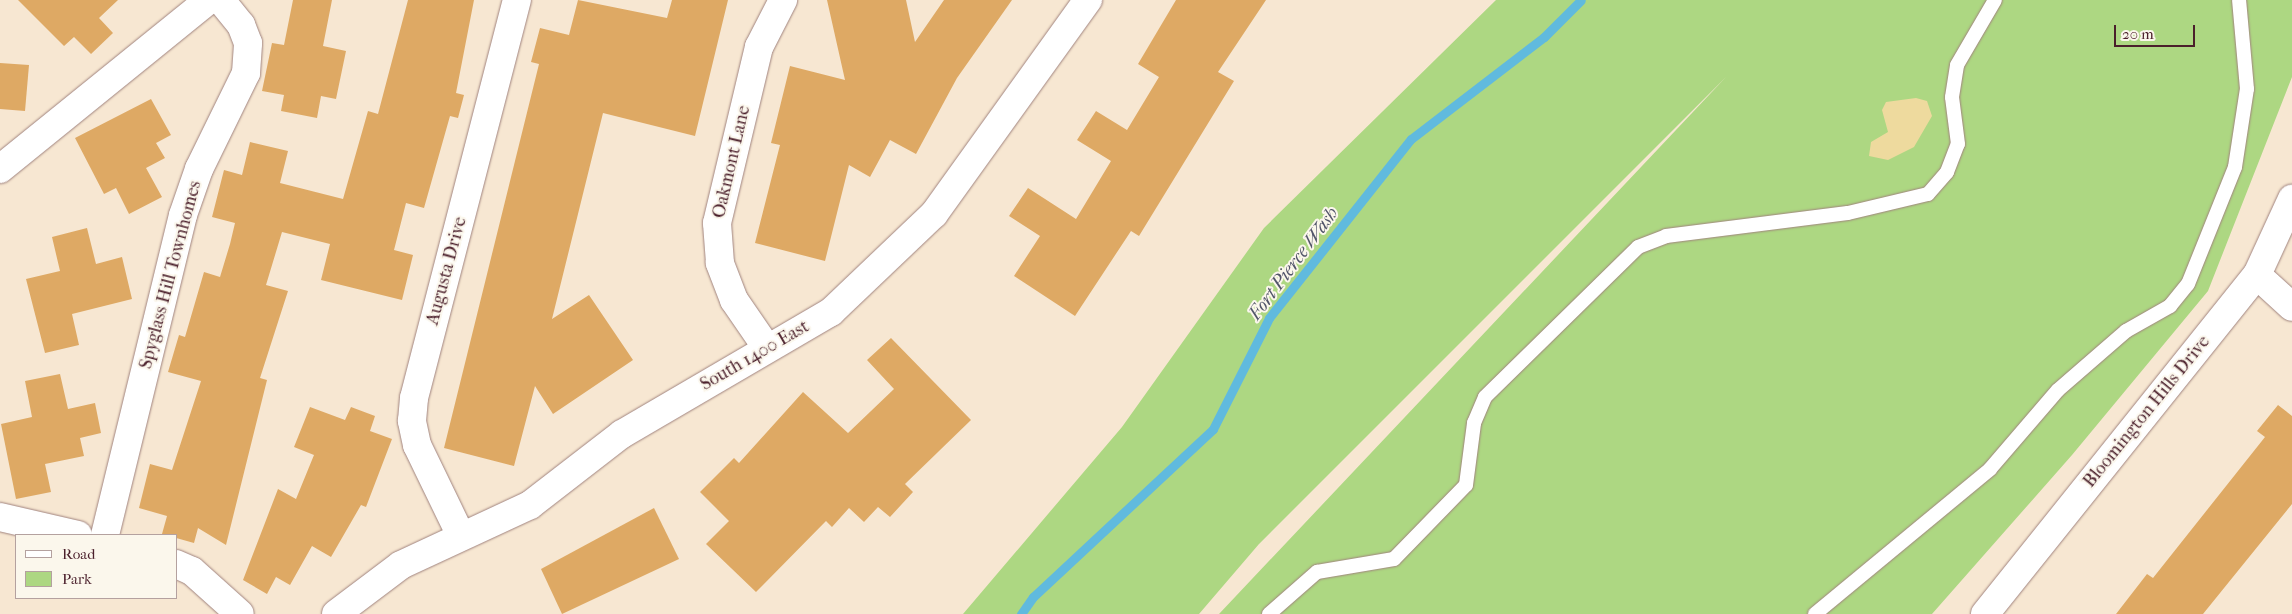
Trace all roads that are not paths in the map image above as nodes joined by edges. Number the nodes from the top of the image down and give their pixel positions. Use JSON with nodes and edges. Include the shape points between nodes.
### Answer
{"nodes":[{"id":1,"x":209,"y":0,"type":"edge"},
{"id":2,"x":221,"y":0,"type":"edge"},
{"id":3,"x":517,"y":0,"type":"edge"},
{"id":4,"x":782,"y":0,"type":"edge"},
{"id":5,"x":1088,"y":0,"type":"edge"},
{"id":6,"x":1995,"y":0,"type":"edge"},
{"id":7,"x":2239,"y":0,"type":"edge"},
{"id":8,"x":0,"y":169,"type":"edge"},
{"id":9,"x":2292,"y":199,"type":"edge"},
{"id":10,"x":2257,"y":275,"type":"junction"},
{"id":11,"x":2292,"y":307,"type":"edge"},
{"id":12,"x":767,"y":348,"type":"junction"},
{"id":13,"x":0,"y":517,"type":"edge"},
{"id":14,"x":74,"y":534,"type":"edge"},
{"id":15,"x":105,"y":534,"type":"edge"},
{"id":16,"x":460,"y":536,"type":"junction"},
{"id":17,"x":178,"y":565,"type":"edge"},
{"id":18,"x":240,"y":614,"type":"edge"},
{"id":19,"x":336,"y":614,"type":"edge"},
{"id":20,"x":1269,"y":614,"type":"edge"},
{"id":21,"x":1815,"y":614,"type":"edge"},
{"id":22,"x":1985,"y":614,"type":"edge"}],
"edges":[{"from":1,"to":8,"type":"street"},
{"from":2,"to":15,"type":"street","name":"Spyglass Hill Townhomes","via":[[242,24],[248,43],[246,73],[199,169],[183,215]]},
{"from":3,"to":16,"type":"street","name":"Augusta Drive","via":[[414,398],[412,421],[417,446]]},
{"from":4,"to":12,"type":"street","name":"Oakmont Lane","via":[[758,47],[717,223],[720,263],[734,300]]},
{"from":5,"to":12,"type":"street","name":"South 1400 East","via":[[934,214],[831,312]]},
{"from":6,"to":20,"type":"lane","via":[[1957,65],[1952,96],[1958,144],[1947,172],[1928,194],[1848,213],[1666,236],[1638,247],[1485,397],[1474,423],[1466,485],[1394,559],[1317,572]]},
{"from":7,"to":21,"type":"lane","via":[[2247,89],[2235,167],[2188,284],[2170,306],[2126,331],[2058,390],[1990,469]]},
{"from":9,"to":10,"type":"street","name":"Bloomington Hills Drive"},
{"from":10,"to":11,"type":"street"},
{"from":10,"to":22,"type":"street","name":"Bloomington Hills Drive"},
{"from":12,"to":16,"type":"street","name":"South 1400 East","via":[[622,434],[530,506]]},
{"from":13,"to":14,"type":"street"},
{"from":16,"to":19,"type":"street","name":"South 1400 East","via":[[402,565]]},
{"from":17,"to":18,"type":"street","via":[[192,571]]}]}
